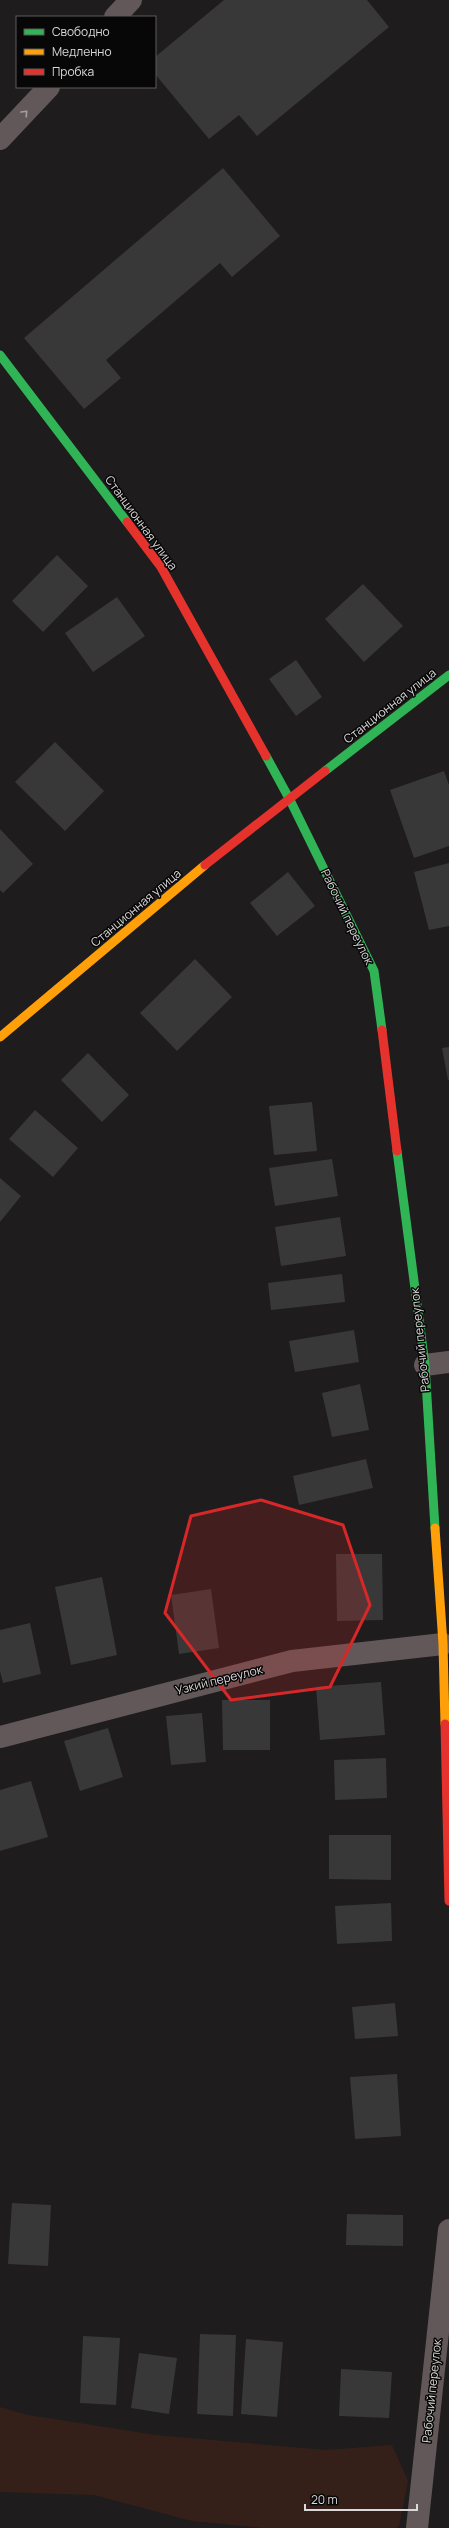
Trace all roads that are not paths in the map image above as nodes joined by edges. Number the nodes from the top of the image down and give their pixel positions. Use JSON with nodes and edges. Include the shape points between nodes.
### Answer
{"nodes":[{"id":1,"x":131,"y":0,"type":"edge"},
{"id":2,"x":116,"y":16,"type":"edge"},
{"id":3,"x":48,"y":88,"type":"edge"},
{"id":4,"x":0,"y":139,"type":"edge"},
{"id":5,"x":0,"y":355,"type":"edge"},
{"id":6,"x":449,"y":675,"type":"edge"},
{"id":7,"x":290,"y":800,"type":"junction"},
{"id":8,"x":0,"y":1037,"type":"edge"},
{"id":9,"x":449,"y":1362,"type":"edge"},
{"id":10,"x":425,"y":1365,"type":"junction"},
{"id":11,"x":442,"y":1644,"type":"junction"},
{"id":12,"x":0,"y":1737,"type":"edge"},
{"id":13,"x":447,"y":1767,"type":"edge"},
{"id":14,"x":449,"y":1901,"type":"edge"},
{"id":15,"x":449,"y":2230,"type":"edge"},
{"id":16,"x":417,"y":2528,"type":"edge"}],
"edges":[{"from":1,"to":2,"type":"street"},
{"from":4,"to":3,"type":"street","one_way":true},
{"from":5,"to":7,"type":"street","name":"Станционная улица","via":[[161,567]]},
{"from":6,"to":7,"type":"street","name":"Станционная улица"},
{"from":7,"to":8,"type":"street","name":"Станционная улица","via":[[233,842]]},
{"from":7,"to":10,"type":"street","name":"Рабочий переулок","via":[[374,971]]},
{"from":9,"to":10,"type":"street"},
{"from":10,"to":11,"type":"street","name":"Рабочий переулок"},
{"from":11,"to":12,"type":"street","name":"Узкий переулок","via":[[292,1661]]},
{"from":11,"to":13,"type":"street","name":"Рабочий переулок"},
{"from":13,"to":14,"type":"street","name":"Рабочий переулок"},
{"from":15,"to":16,"type":"street","name":"Рабочий переулок"}]}
